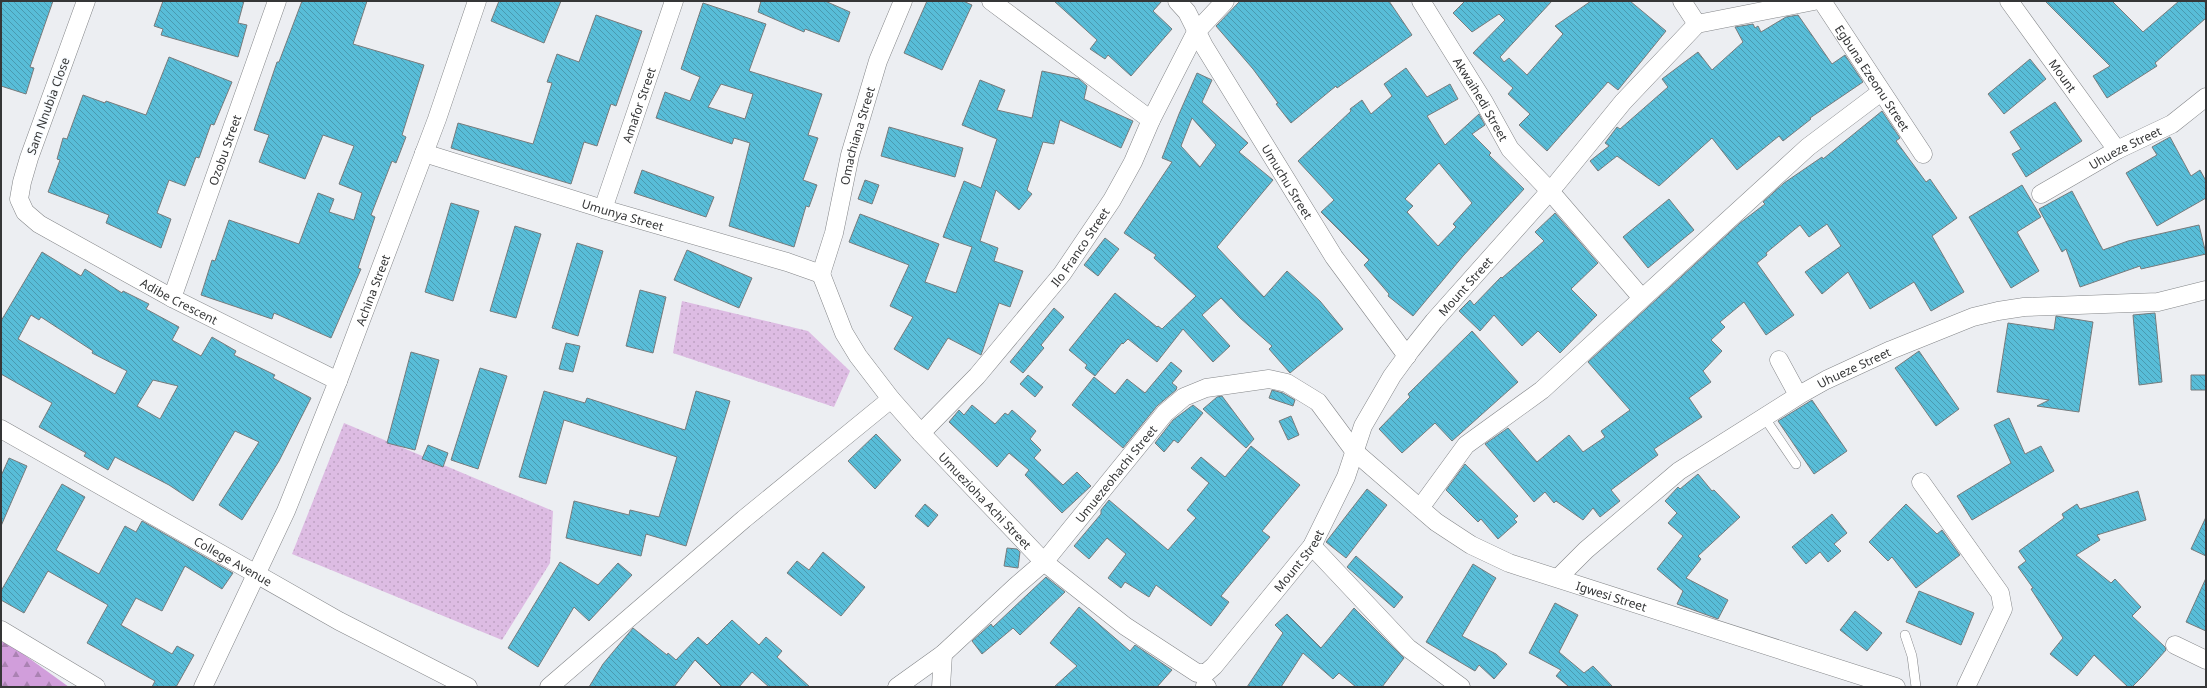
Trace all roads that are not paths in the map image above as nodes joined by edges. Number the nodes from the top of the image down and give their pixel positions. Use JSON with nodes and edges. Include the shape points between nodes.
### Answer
{"nodes":[{"id":1,"x":86,"y":1,"type":"edge"},
{"id":2,"x":277,"y":1,"type":"edge"},
{"id":3,"x":477,"y":1,"type":"edge"},
{"id":4,"x":674,"y":1,"type":"edge"},
{"id":5,"x":903,"y":1,"type":"edge"},
{"id":6,"x":991,"y":1,"type":"edge"},
{"id":7,"x":1177,"y":1,"type":"edge"},
{"id":8,"x":1225,"y":1,"type":"edge"},
{"id":9,"x":1421,"y":1,"type":"edge"},
{"id":10,"x":1682,"y":1,"type":"edge"},
{"id":11,"x":1814,"y":1,"type":"edge"},
{"id":12,"x":1822,"y":1,"type":"edge"},
{"id":13,"x":2009,"y":1,"type":"edge"},
{"id":14,"x":1697,"y":24,"type":"junction"},
{"id":15,"x":1196,"y":32,"type":"junction"},
{"id":16,"x":1881,"y":92,"type":"junction"},
{"id":17,"x":2206,"y":97,"type":"edge"},
{"id":18,"x":1151,"y":120,"type":"junction"},
{"id":19,"x":2117,"y":150,"type":"junction"},
{"id":20,"x":424,"y":153,"type":"junction"},
{"id":21,"x":1923,"y":154,"type":"dead end"},
{"id":22,"x":1549,"y":190,"type":"junction"},
{"id":23,"x":2041,"y":194,"type":"dead end"},
{"id":24,"x":603,"y":209,"type":"junction"},
{"id":25,"x":25,"y":212,"type":"joint"},
{"id":26,"x":821,"y":274,"type":"junction"},
{"id":27,"x":2206,"y":290,"type":"edge"},
{"id":28,"x":1641,"y":297,"type":"junction"},
{"id":29,"x":172,"y":298,"type":"junction"},
{"id":30,"x":1407,"y":356,"type":"junction"},
{"id":31,"x":1779,"y":360,"type":"dead end"},
{"id":32,"x":338,"y":381,"type":"junction"},
{"id":33,"x":1798,"y":395,"type":"junction"},
{"id":34,"x":891,"y":399,"type":"junction"},
{"id":35,"x":1764,"y":417,"type":"junction"},
{"id":36,"x":1,"y":429,"type":"edge"},
{"id":37,"x":921,"y":433,"type":"junction"},
{"id":38,"x":1355,"y":452,"type":"junction"},
{"id":39,"x":1796,"y":464,"type":"dead end"},
{"id":40,"x":1921,"y":482,"type":"dead end"},
{"id":41,"x":1420,"y":508,"type":"junction"},
{"id":42,"x":1312,"y":546,"type":"junction"},
{"id":43,"x":1044,"y":562,"type":"junction"},
{"id":44,"x":257,"y":574,"type":"junction"},
{"id":45,"x":1558,"y":578,"type":"junction"},
{"id":46,"x":1,"y":630,"type":"edge"},
{"id":47,"x":1905,"y":635,"type":"dead end"},
{"id":48,"x":2175,"y":645,"type":"dead end"},
{"id":49,"x":943,"y":654,"type":"junction"},
{"id":50,"x":2206,"y":660,"type":"edge"},
{"id":51,"x":1206,"y":683,"type":"edge"},
{"id":52,"x":90,"y":685,"type":"edge"},
{"id":53,"x":203,"y":687,"type":"edge"},
{"id":54,"x":468,"y":687,"type":"edge"},
{"id":55,"x":549,"y":687,"type":"edge"},
{"id":56,"x":896,"y":687,"type":"edge"},
{"id":57,"x":941,"y":687,"type":"edge"},
{"id":58,"x":1461,"y":687,"type":"edge"},
{"id":59,"x":1896,"y":687,"type":"edge"},
{"id":60,"x":1916,"y":687,"type":"edge"},
{"id":61,"x":1966,"y":687,"type":"edge"}],
"edges":[{"from":1,"to":25,"type":"street","name":"Sam Nnubia Close","via":[[29,158],[19,199]]},
{"from":2,"to":29,"type":"street","name":"Ozobu Street"},
{"from":3,"to":20,"type":"street","name":"Achina Street"},
{"from":4,"to":24,"type":"street","name":"Amafor Street"},
{"from":5,"to":26,"type":"street","name":"Omachiana Street","via":[[878,61],[850,155],[839,213]]},
{"from":6,"to":18,"type":"street"},
{"from":7,"to":15,"type":"street","name":"Umuchu Street","via":[[1187,12]]},
{"from":8,"to":15,"type":"street"},
{"from":9,"to":22,"type":"street","name":"Akwaihedi Street","via":[[1510,149]]},
{"from":10,"to":14,"type":"street"},
{"from":11,"to":14,"type":"street"},
{"from":12,"to":16,"type":"street","name":"Egbuna Ezeonu Street"},
{"from":13,"to":19,"type":"street","name":"Mount"},
{"from":14,"to":22,"type":"street","name":"Mount Street","via":[[1623,102]]},
{"from":15,"to":18,"type":"street","name":"Ilo Franco Street"},
{"from":15,"to":30,"type":"street","name":"Umuchu Street","via":[[1334,257]]},
{"from":16,"to":21,"type":"street","name":"Egbuna Ezeonu Street"},
{"from":16,"to":28,"type":"street","via":[[1808,147]]},
{"from":17,"to":19,"type":"street","name":"Uhueze Street","via":[[2172,124]]},
{"from":18,"to":37,"type":"street","name":"Ilo Franco Street","via":[[1133,162],[1112,200],[1062,274],[977,376]]},
{"from":19,"to":23,"type":"street","name":"Uhueze Street"},
{"from":20,"to":24,"type":"street","name":"Umunya Street"},
{"from":20,"to":32,"type":"street","name":"Achina Street"},
{"from":22,"to":28,"type":"street","name":"Akwaihedi Street"},
{"from":22,"to":30,"type":"street","name":"Mount Street","via":[[1434,321]]},
{"from":24,"to":26,"type":"street","name":"Umunya Street"},
{"from":25,"to":29,"type":"street","name":"Adibe Crescent","via":[[39,224]]},
{"from":26,"to":34,"type":"street","name":"Umuezioha Achi Street","via":[[844,333]]},
{"from":27,"to":33,"type":"street","name":"Uhueze Street","via":[[2158,302],[2024,307],[1973,318],[1891,350]]},
{"from":28,"to":41,"type":"street","via":[[1542,390],[1466,445]]},
{"from":29,"to":32,"type":"street","name":"Adibe Crescent"},
{"from":30,"to":38,"type":"street","name":"Mount Street","via":[[1362,426]]},
{"from":31,"to":33,"type":"street"},
{"from":32,"to":44,"type":"street","name":"Achina Street","via":[[286,511]]},
{"from":33,"to":35,"type":"street","name":"Uhueze Street"},
{"from":34,"to":37,"type":"street","name":"Umuezioha Achi Street"},
{"from":34,"to":55,"type":"street","via":[[744,519]]},
{"from":35,"to":39,"type":"lane"},
{"from":35,"to":45,"type":"street","name":"Uhueze Street","via":[[1679,471],[1586,550]]},
{"from":36,"to":44,"type":"street","name":"College Avenue"},
{"from":37,"to":43,"type":"street","name":"Umuezioha Achi Street"},
{"from":38,"to":41,"type":"street","name":"Igwesi Street"},
{"from":38,"to":42,"type":"street","name":"Mount Street","via":[[1338,496]]},
{"from":38,"to":43,"type":"street","name":"Umuezeohachi Street","via":[[1318,402],[1287,382],[1269,378],[1206,388],[1184,397],[1165,412]]},
{"from":40,"to":61,"type":"street","via":[[2003,600],[2003,609]]},
{"from":41,"to":45,"type":"street","name":"Igwesi Street","via":[[1471,545],[1508,563]]},
{"from":42,"to":51,"type":"street","name":"Mount Street","via":[[1214,666]]},
{"from":42,"to":58,"type":"street","via":[[1408,648]]},
{"from":43,"to":49,"type":"street","name":"Umuezeohachi Street"},
{"from":43,"to":51,"type":"street","name":"Umuezioha Achi Street","via":[[1124,626],[1197,672]]},
{"from":44,"to":53,"type":"street","name":"Achina Street"},
{"from":44,"to":54,"type":"street","name":"College Avenue","via":[[339,621]]},
{"from":45,"to":59,"type":"street","name":"Igwesi Street","via":[[1622,601]]},
{"from":46,"to":52,"type":"street"},
{"from":47,"to":60,"type":"lane","via":[[1912,656]]},
{"from":48,"to":50,"type":"street"},
{"from":49,"to":56,"type":"street","name":"Umuezeohachi Street"},
{"from":49,"to":57,"type":"street"}]}
